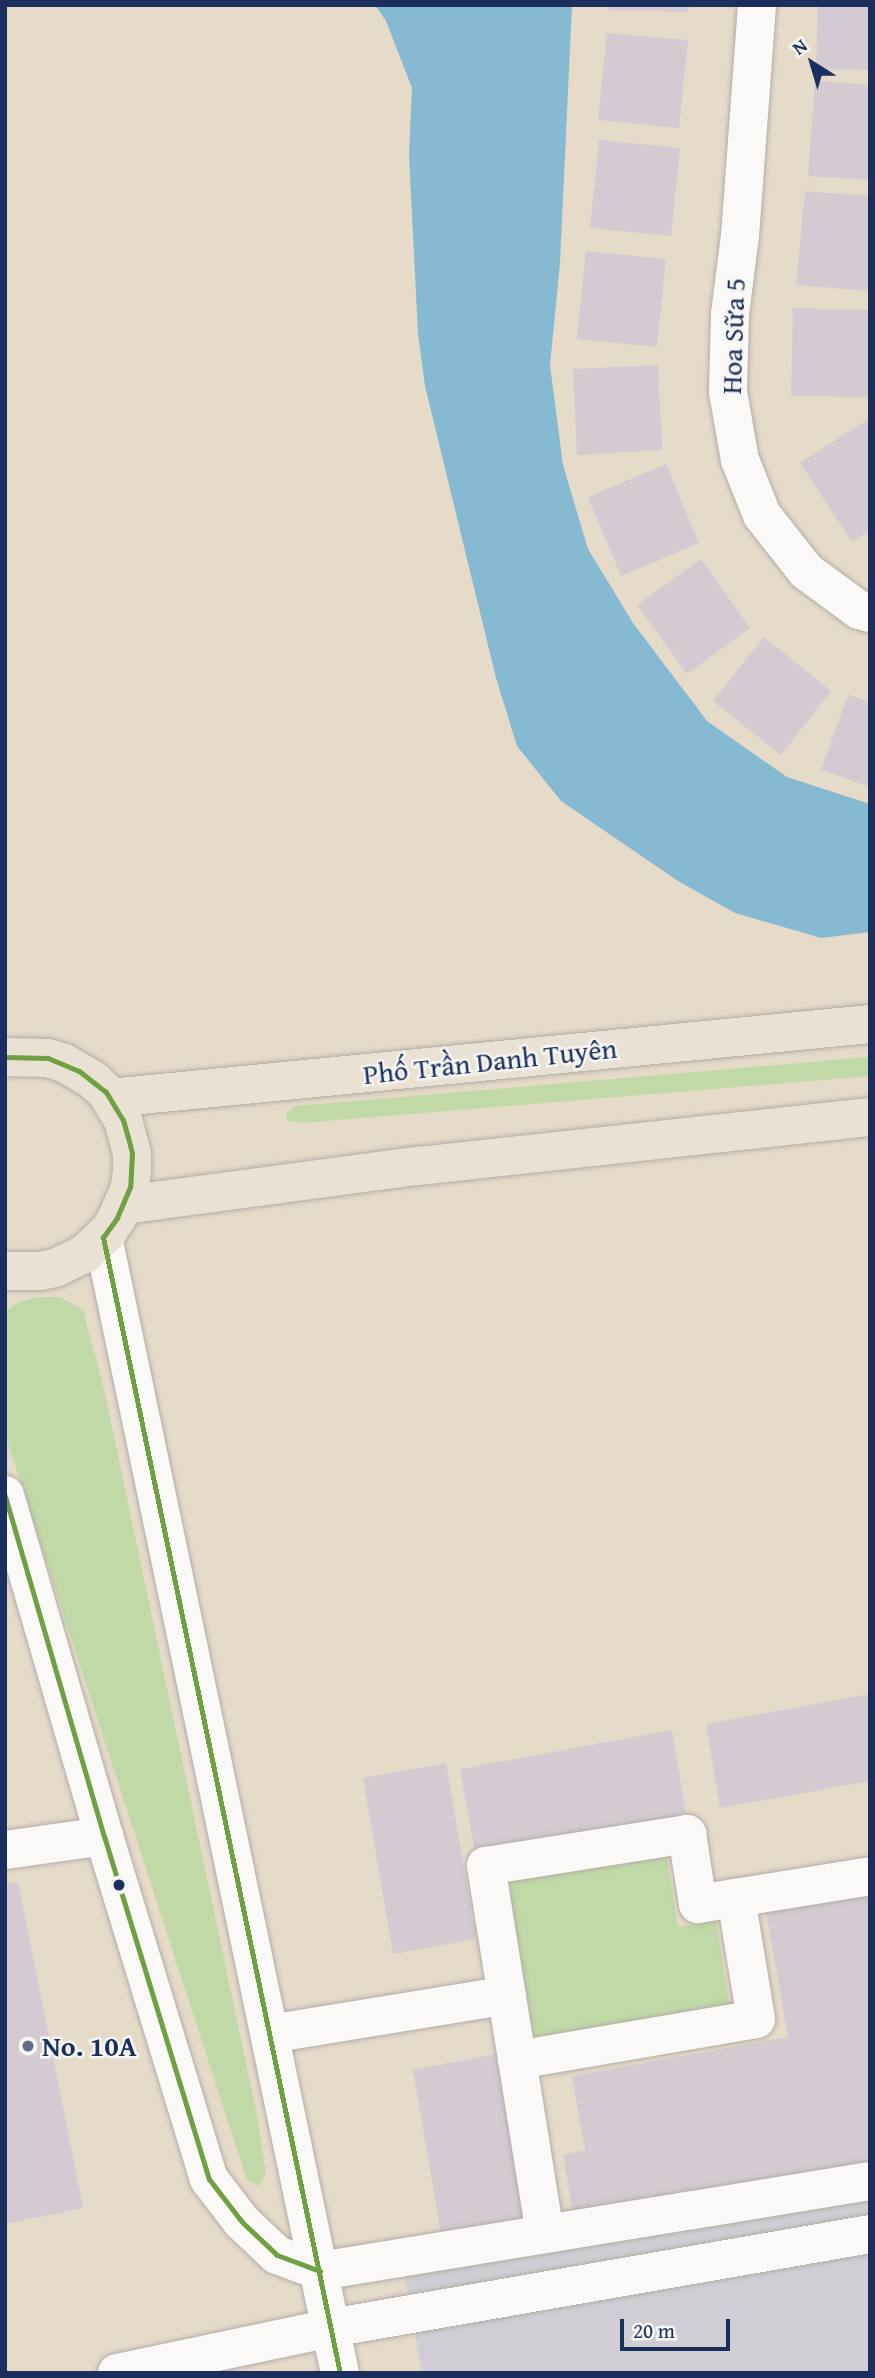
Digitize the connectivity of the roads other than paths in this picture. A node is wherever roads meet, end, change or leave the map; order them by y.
1 (757, 5) edge
2 (870, 613) edge
3 (870, 1024) edge
4 (5, 1057) edge
5 (110, 1098) junction
6 (870, 1118) edge
7 (124, 1205) junction
8 (103, 1237) junction
9 (5, 1271) edge
10 (5, 1495) edge
11 (104, 1836) junction
12 (5, 1850) edge
13 (870, 1876) edge
14 (736, 1898) junction
15 (507, 1995) junction
16 (270, 2034) junction
17 (517, 2060) junction
18 (870, 2181) edge
19 (545, 2234) junction
20 (870, 2234) edge
21 (320, 2271) junction
22 (331, 2328) junction
23 (240, 2361) edge
24 (117, 2373) edge
25 (340, 2373) edge

1 - 2 street, Hoa Sữa 5
3 - 5 main road, Phố Trần Danh Tuyên
4 - 5 main road
5 - 7 main road
6 - 7 main road
7 - 8 main road
8 - 9 main road
8 - 16 street
10 - 11 street
11 - 12 street
11 - 21 street
13 - 14 street
14 - 15 street
14 - 17 street
15 - 16 street
15 - 17 street
16 - 21 street
17 - 19 street
18 - 19 street
19 - 21 street
20 - 22 street
21 - 22 street
22 - 23 street
22 - 25 street
23 - 24 street

